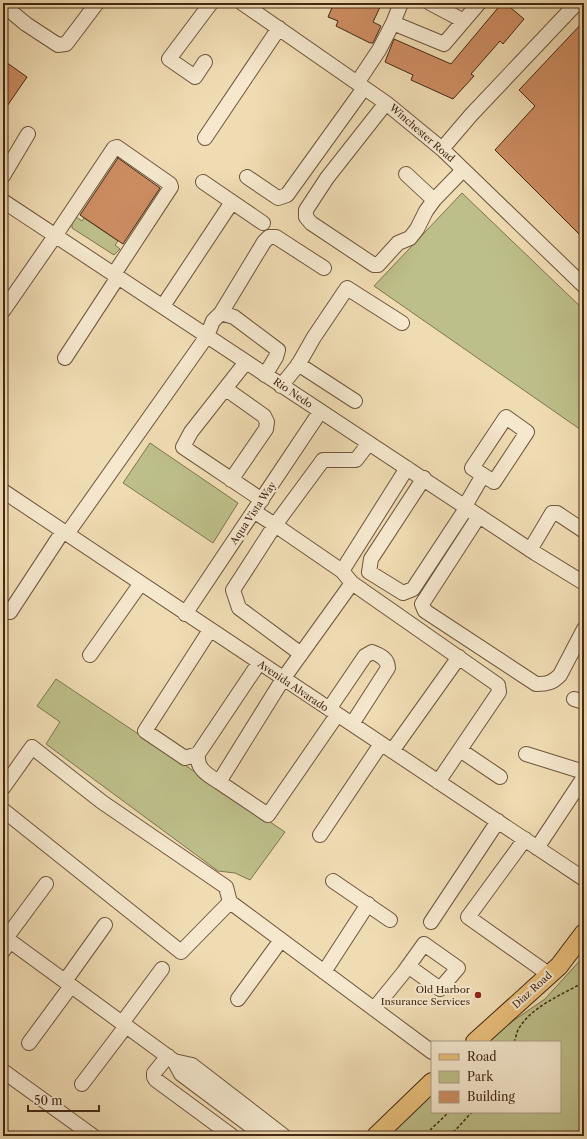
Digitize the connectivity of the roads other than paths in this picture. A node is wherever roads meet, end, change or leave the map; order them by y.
1 (97, 3) edge
2 (211, 3) edge
3 (242, 3) edge
4 (401, 3) edge
5 (430, 3) edge
6 (479, 3) edge
7 (577, 3) edge
8 (3, 5) edge
9 (464, 21) junction
10 (393, 23) junction
11 (279, 28) junction
12 (205, 62) dead end
13 (361, 85) junction
14 (386, 102) junction
15 (28, 134) dead end
16 (205, 138) dead end
17 (442, 149) junction
18 (463, 170) junction
19 (406, 174) dead end
20 (3, 176) edge
21 (248, 177) dead end
22 (203, 182) dead end
23 (434, 200) junction
24 (3, 201) edge
25 (232, 202) junction
26 (263, 223) dead end
27 (56, 236) junction
28 (324, 268) dead end
29 (116, 275) junction
30 (584, 286) edge
31 (163, 306) junction
32 (3, 311) edge
33 (221, 313) junction
34 (402, 323) dead end
35 (207, 336) junction
36 (65, 358) dead end
37 (246, 362) junction
38 (298, 364) junction
39 (265, 375) junction
40 (281, 386) junction
41 (226, 389) junction
42 (355, 401) dead end
43 (320, 412) junction
44 (369, 443) junction
45 (407, 468) junction
46 (483, 475) dead end
47 (424, 478) junction
48 (231, 480) junction
49 (3, 491) edge
50 (258, 506) junction
51 (466, 507) junction
52 (479, 516) junction
53 (275, 524) junction
54 (584, 531) edge
55 (65, 533) junction
56 (530, 550) junction
57 (342, 571) junction
58 (141, 583) junction
59 (352, 583) junction
60 (584, 583) edge
61 (3, 607) edge
62 (185, 614) junction
63 (584, 629) edge
64 (210, 630) junction
65 (301, 654) junction
66 (90, 655) dead end
67 (459, 657) junction
68 (259, 663) junction
69 (283, 679) junction
70 (333, 712) junction
71 (352, 724) junction
72 (380, 744) junction
73 (460, 750) junction
74 (392, 752) junction
75 (198, 754) junction
76 (526, 754) dead end
77 (584, 772) edge
78 (500, 777) dead end
79 (584, 777) edge
80 (219, 782) junction
81 (438, 782) junction
82 (3, 788) edge
83 (3, 810) edge
84 (498, 822) junction
85 (320, 835) dead end
86 (525, 839) junction
87 (537, 848) junction
88 (584, 879) edge
89 (333, 881) dead end
90 (46, 884) dead end
91 (230, 902) junction
92 (368, 904) junction
93 (390, 920) dead end
94 (431, 922) dead end
95 (105, 925) dead end
96 (584, 933) edge
97 (281, 940) junction
98 (6, 941) edge
99 (408, 966) dead end
100 (162, 969) dead end
101 (324, 972) junction
102 (550, 975) junction
103 (68, 983) junction
104 (238, 999) dead end
105 (374, 1009) junction
106 (124, 1024) junction
107 (476, 1041) edge
108 (29, 1043) dead end
109 (431, 1051) edge
110 (171, 1058) junction
111 (3, 1071) edge
112 (431, 1083) edge
113 (82, 1084) dead end
114 (232, 1104) junction
115 (217, 1125) junction
116 (93, 1136) edge
117 (232, 1136) edge
118 (264, 1136) edge
119 (284, 1136) edge
120 (376, 1136) edge

1 - 8 street
2 - 12 street
3 - 11 street, Winchester Road
4 - 10 street
5 - 9 street
6 - 9 street
7 - 17 street
9 - 10 street
10 - 13 street
11 - 13 street, Winchester Road
11 - 16 street
13 - 14 street, Winchester Road
13 - 21 street
14 - 17 street, Winchester Road
14 - 23 street
15 - 20 street
17 - 18 street, Winchester Road
18 - 23 street
18 - 30 street, Winchester Road
19 - 23 street
22 - 25 street
24 - 27 street, Rio Nedo
25 - 26 street
25 - 31 street
27 - 29 street, Rio Nedo
27 - 29 street
27 - 32 street
28 - 33 street
29 - 31 street, Rio Nedo
29 - 36 street
31 - 35 street, Rio Nedo
33 - 35 street
33 - 39 street
34 - 38 street
35 - 37 street, Rio Nedo
35 - 55 street
37 - 39 street, Rio Nedo
37 - 41 street
38 - 40 street
38 - 42 street
39 - 40 street, Rio Nedo
40 - 43 street, Rio Nedo
41 - 48 street
41 - 48 street
43 - 44 street, Rio Nedo
43 - 50 street, Aqua Vista Way
44 - 45 street, Rio Nedo
44 - 53 street
45 - 47 street, Rio Nedo
45 - 57 street
46 - 51 street
47 - 51 street, Rio Nedo
47 - 51 street
48 - 50 street
49 - 55 street, Avenida Alvarado
50 - 53 street
50 - 62 street, Aqua Vista Way
51 - 52 street, Rio Nedo
52 - 56 street, Rio Nedo
52 - 63 street
53 - 57 street
53 - 65 street
54 - 56 street
55 - 58 street, Avenida Alvarado
55 - 61 street
56 - 60 street, Rio Nedo
57 - 59 street
58 - 62 street, Avenida Alvarado
58 - 66 street
59 - 65 street
59 - 67 street
62 - 64 street, Avenida Alvarado
64 - 68 street, Avenida Alvarado
64 - 75 street
65 - 69 street
67 - 73 street
67 - 74 street
68 - 69 street, Avenida Alvarado
68 - 75 street
69 - 70 street, Avenida Alvarado
69 - 80 street
70 - 71 street, Avenida Alvarado
70 - 71 street
70 - 80 street
71 - 72 street, Avenida Alvarado
72 - 74 street, Avenida Alvarado
72 - 85 street
73 - 78 street
73 - 81 street
74 - 81 street, Avenida Alvarado
75 - 80 street
76 - 77 street
79 - 87 street
81 - 84 street, Avenida Alvarado
82 - 91 street
83 - 91 street
84 - 86 street, Avenida Alvarado
84 - 94 street
86 - 87 street, Avenida Alvarado
86 - 102 street
87 - 88 street, Avenida Alvarado
89 - 92 street
90 - 98 street
91 - 97 street
92 - 93 street
92 - 101 street
95 - 103 street
96 - 102 main road, Diaz Road
97 - 101 street
97 - 104 street
98 - 103 street
99 - 105 street
100 - 106 street
101 - 105 street
102 - 107 main road, Diaz Road
103 - 106 street
103 - 108 street
105 - 109 street
106 - 110 street
106 - 113 street
110 - 114 street
110 - 115 street
111 - 116 street
112 - 120 main road
114 - 115 street
114 - 118 street
114 - 119 street
115 - 117 street

